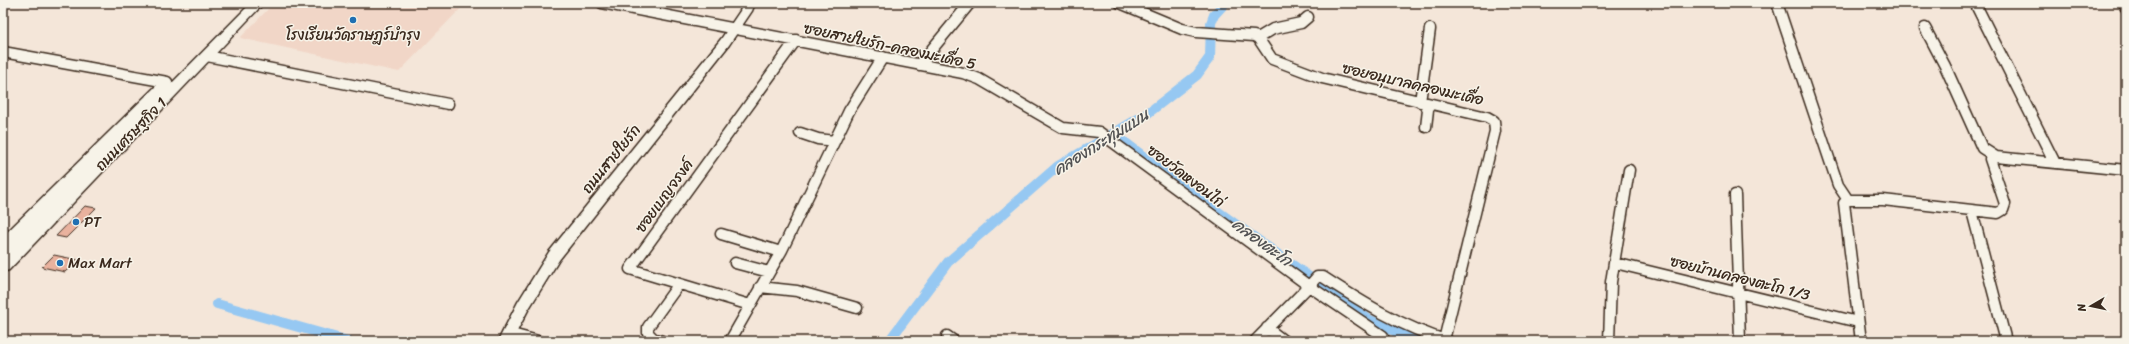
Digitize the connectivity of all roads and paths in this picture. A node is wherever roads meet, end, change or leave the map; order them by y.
1 (244, 3) edge
2 (258, 3) edge
3 (602, 3) edge
4 (749, 3) edge
5 (970, 3) edge
6 (1120, 3) edge
7 (1777, 3) edge
8 (1975, 3) edge
9 (2123, 3) edge
10 (2126, 8) edge
11 (1308, 17) dead end
12 (735, 28) junction
13 (1925, 28) dead end
14 (1430, 29) dead end
15 (1258, 38) junction
16 (796, 40) junction
17 (3, 52) edge
18 (207, 56) junction
19 (883, 57) junction
20 (920, 65) junction
21 (168, 82) junction
22 (1422, 102) junction
23 (448, 104) dead end
24 (1426, 127) dead end
25 (1099, 132) joint
26 (800, 133) dead end
27 (834, 141) junction
28 (1996, 157) junction
29 (2055, 163) junction
30 (1629, 170) dead end
31 (2126, 170) edge
32 (1734, 195) dead end
33 (1848, 200) junction
34 (1972, 211) junction
35 (721, 234) dead end
36 (3, 246) edge
37 (781, 252) junction
38 (735, 263) dead end
39 (1615, 263) junction
40 (3, 266) edge
41 (769, 272) junction
42 (1312, 282) junction
43 (679, 284) junction
44 (760, 287) junction
45 (1740, 295) junction
46 (750, 305) junction
47 (857, 308) dead end
48 (1858, 322) junction
49 (1267, 328) junction
50 (1383, 336) dead end
51 (506, 337) edge
52 (1446, 340) edge
53 (538, 341) edge
54 (662, 341) edge
55 (730, 341) edge
56 (1255, 341) edge
57 (1284, 341) edge
58 (1609, 341) edge
59 (1740, 341) edge
60 (1860, 341) edge
61 (2006, 341) edge

1 - 21 main road, ถนนเศรษฐกิจ 1
2 - 18 main road, ถนนเศรษฐกิจ 1
3 - 12 street, ซอยสายใยรัก-คลองมะเดื่อ 5
4 - 12 street, ถนนสายใยรัก
5 - 20 street
6 - 15 street
7 - 33 street
8 - 29 street
9 - 10 street
11 - 15 street
12 - 16 street, ซอยสายใยรัก-คลองมะเดื่อ 5
12 - 51 street, ถนนสายใยรัก
13 - 28 street
14 - 22 street
15 - 22 street, ซอยอนุบาลคลองมะเดื่อ
16 - 19 street, ซอยสายใยรัก-คลองมะเดื่อ 5
16 - 43 street, ซอยเบญจรงค์
17 - 21 street
18 - 23 street
18 - 40 main road, ถนนเศรษฐกิจ 1
19 - 20 street, ซอยสายใยรัก-คลองมะเดื่อ 5
19 - 27 street
20 - 25 street, ซอยสายใยรัก-คลองมะเดื่อ 5
21 - 36 main road, ถนนเศรษฐกิจ 1
22 - 24 street
22 - 52 street, ซอยอนุบาลคลองมะเดื่อ
25 - 42 street, ซอยวัดหงอนไก่
26 - 27 street
27 - 37 street
28 - 29 street
28 - 34 street
29 - 31 street
30 - 39 street
32 - 45 street
33 - 34 street
33 - 48 street
34 - 61 street
35 - 37 street
37 - 41 street
38 - 41 street
39 - 45 street, ซอยบ้านคลองตะโก 1/3
39 - 58 street
41 - 44 street
42 - 49 street
42 - 50 street
42 - 52 street
43 - 46 street, ซอยเบญจรงค์
43 - 54 street
44 - 46 street
44 - 47 street
45 - 48 street, ซอยบ้านคลองตะโก 1/3
45 - 59 street
46 - 55 street
48 - 60 street
49 - 56 street
49 - 57 street
51 - 53 street

